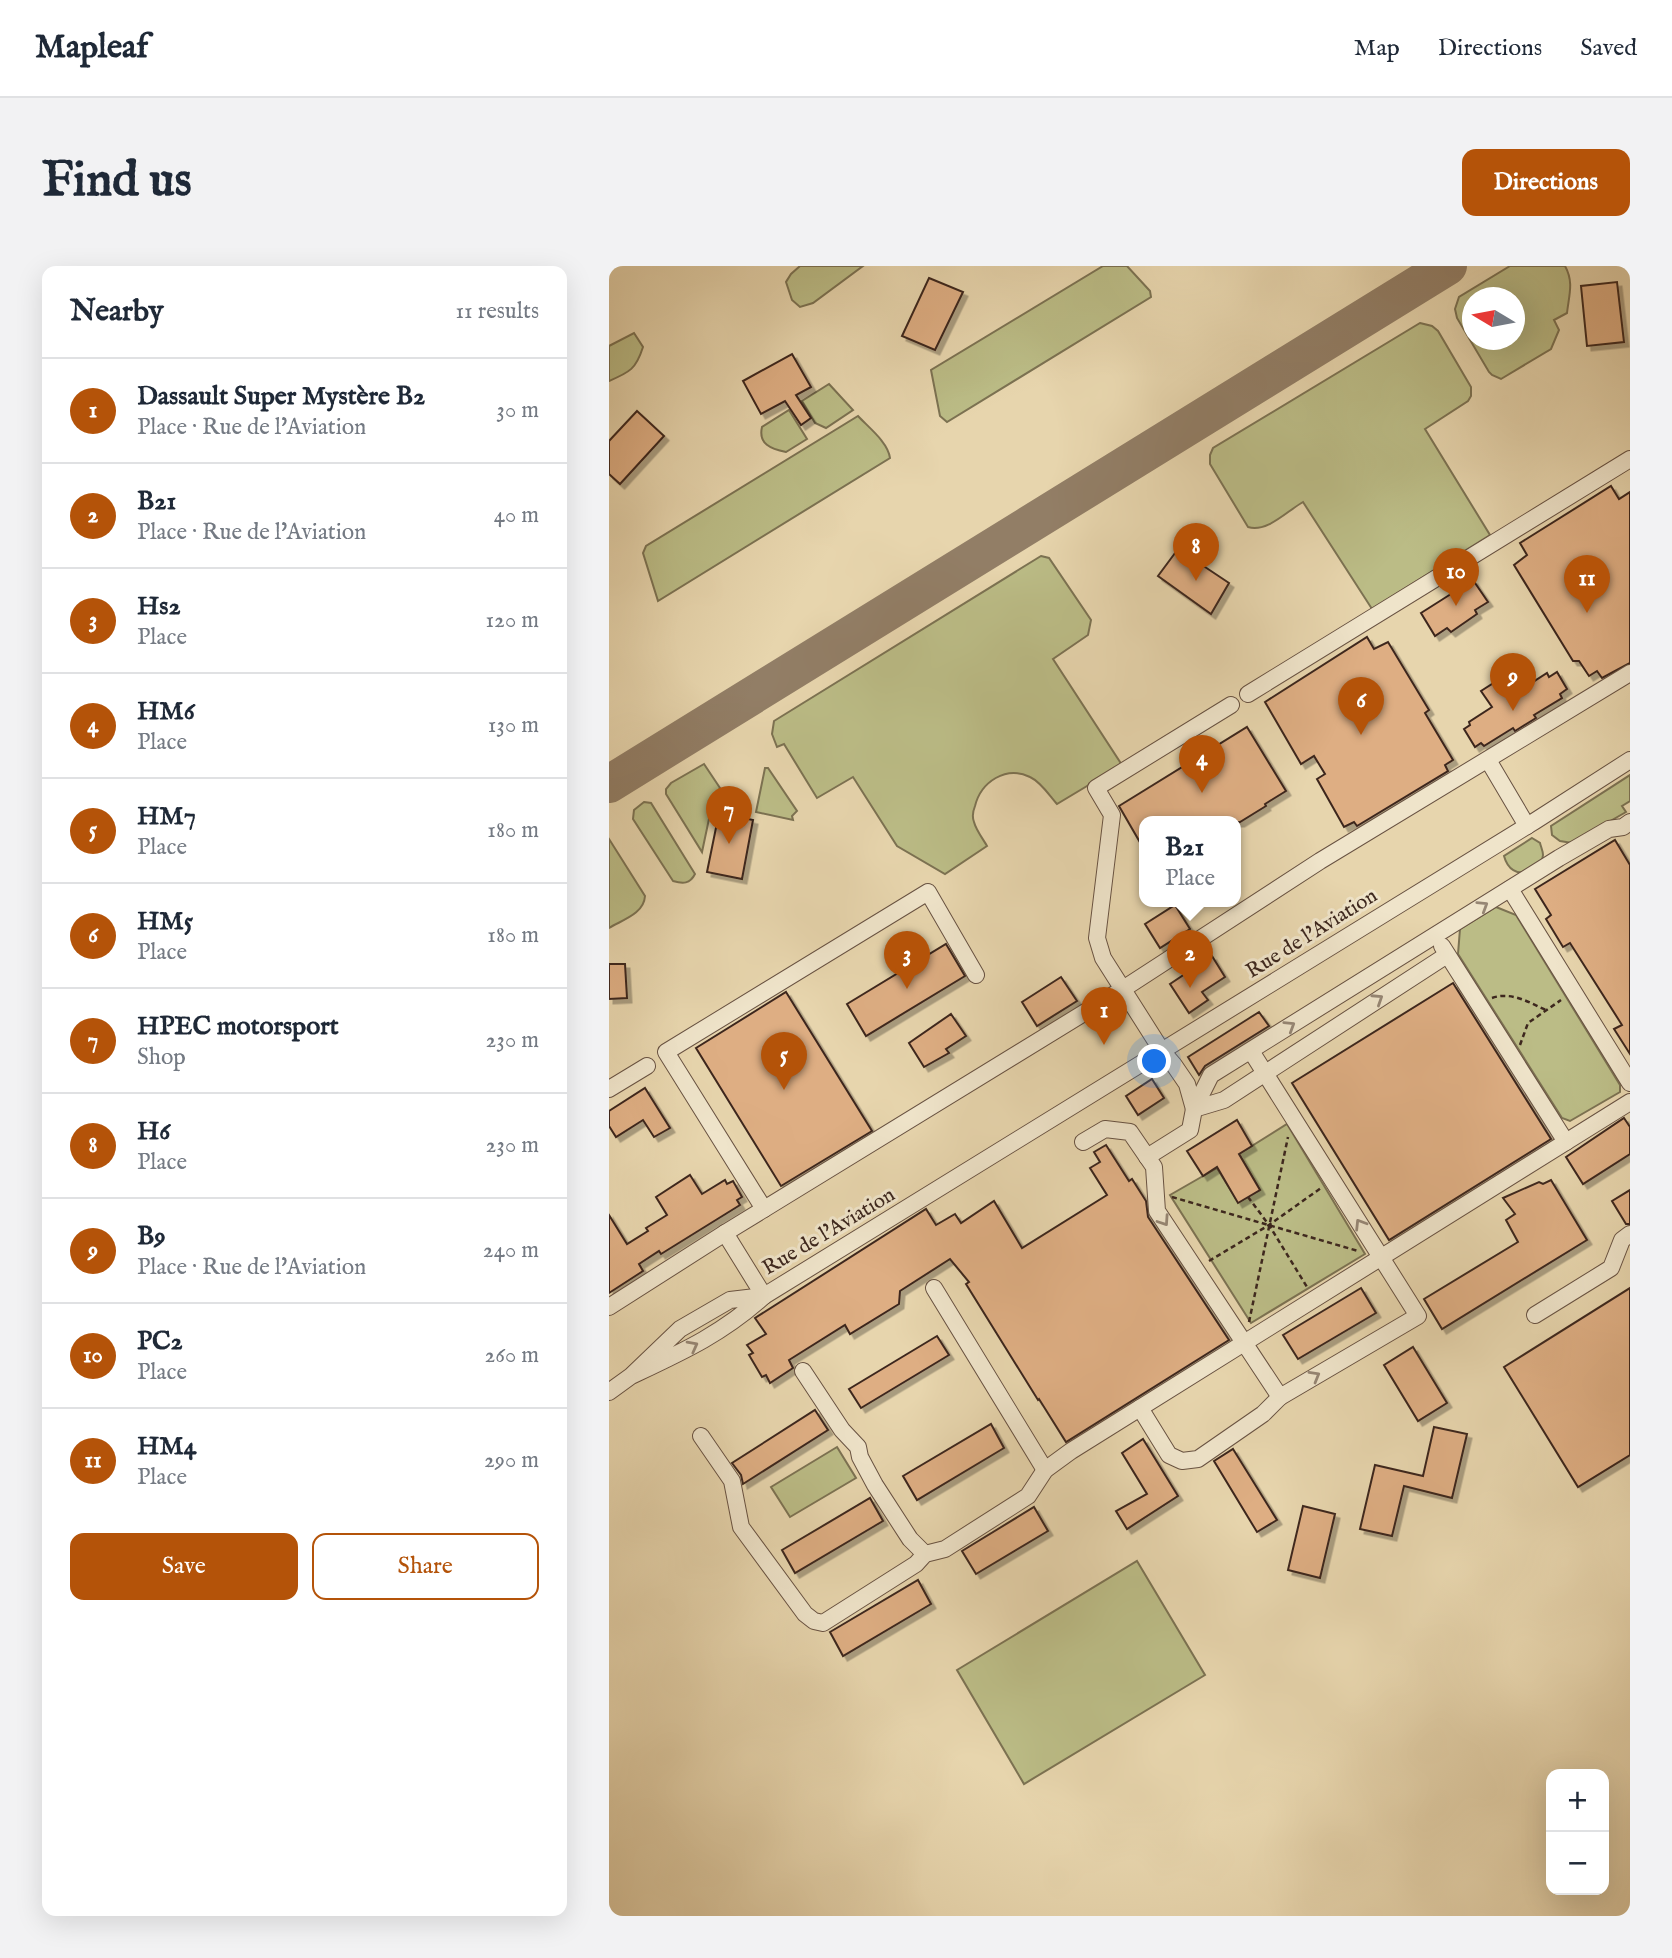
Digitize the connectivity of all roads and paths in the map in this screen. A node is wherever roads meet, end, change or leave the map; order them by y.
1 (1630, 459) edge
2 (1630, 673) edge
3 (1248, 694) dead end
4 (1231, 705) dead end
5 (1488, 760) junction
6 (1630, 760) edge
7 (1527, 825) junction
8 (1627, 829) edge
9 (1510, 889) junction
10 (1436, 935) junction
11 (1447, 955) junction
12 (976, 975) dead end
13 (1122, 989) junction
14 (1573, 992) junction
15 (1480, 1005) junction
16 (1548, 1010) junction
17 (1162, 1051) junction
18 (1251, 1051) junction
19 (1509, 1052) junction
20 (647, 1066) dead end
21 (1264, 1073) junction
22 (1630, 1083) edge
23 (609, 1089) edge
24 (1630, 1102) edge
25 (1194, 1109) junction
26 (1292, 1117) junction
27 (1083, 1142) dead end
28 (1566, 1142) junction
29 (1147, 1157) junction
30 (1332, 1180) junction
31 (1156, 1192) junction
32 (1248, 1197) dead end
33 (764, 1209) junction
34 (1269, 1225) junction
35 (725, 1233) junction
36 (1630, 1234) edge
37 (1381, 1257) junction
38 (1196, 1269) junction
39 (934, 1288) dead end
40 (764, 1296) junction
41 (1314, 1299) junction
42 (609, 1307) edge
43 (1535, 1315) dead end
44 (1245, 1342) junction
45 (803, 1371) dead end
46 (609, 1392) edge
47 (1280, 1397) junction
48 (1140, 1408) junction
49 (701, 1436) dead end
50 (1045, 1470) junction
51 (925, 1554) junction

1 - 3 street
2 - 5 street
4 - 13 street
5 - 7 street
5 - 13 street
6 - 7 street, Rue de l'Aviation
7 - 17 street, Rue de l'Aviation
8 - 9 street
10 -> 9 street
9 - 14 street
10 - 11 street
18 -> 10 street
11 - 15 street
21 -> 11 street
12 - 33 street
13 - 17 street
13 - 33 street
14 - 16 path
14 - 22 street
15 - 16 path
15 - 19 street
16 - 19 path
17 - 25 street
17 - 40 street, Rue de l'Aviation
18 - 21 street
18 - 25 street
19 - 28 street
20 - 23 street
21 - 25 street
21 - 26 street
24 - 28 street
25 - 29 street
26 - 30 street
26 - 34 path
27 - 29 street
28 - 37 street
29 - 31 street
30 - 34 path
37 -> 30 street
31 - 34 path
31 -> 38 street
32 - 34 path
33 - 35 street
34 - 37 path
34 - 38 path
34 - 41 path
34 - 44 path
35 - 40 street
35 - 42 street
36 - 43 street
37 - 41 street
47 -> 37 street
38 - 44 street
39 - 50 street
40 - 46 street, Rue de l'Aviation
41 - 44 street
44 - 47 street
44 - 48 street
45 - 51 street
47 - 48 street
48 - 50 street
49 - 51 street
50 - 51 street

